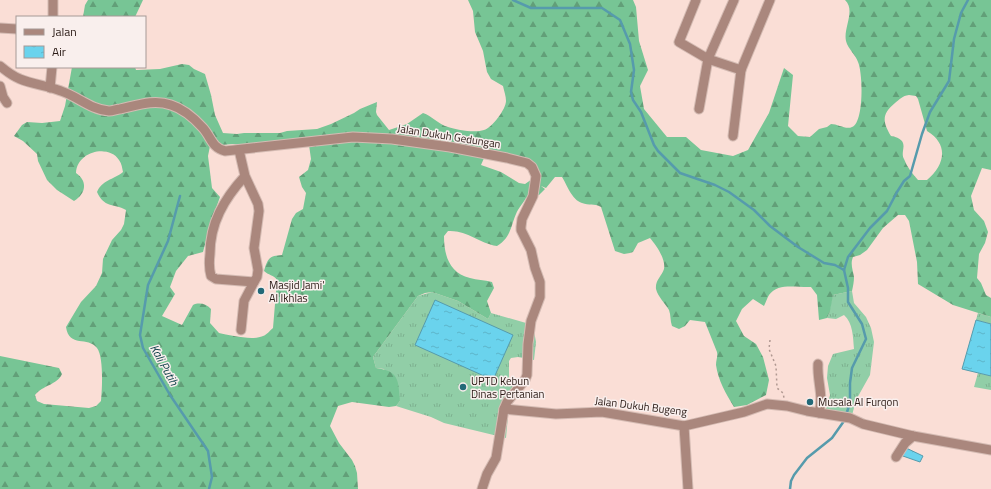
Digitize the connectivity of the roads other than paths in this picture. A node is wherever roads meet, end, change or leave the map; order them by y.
1 (53, 0) edge
2 (696, 0) edge
3 (734, 0) edge
4 (770, 0) edge
5 (53, 16) edge
6 (0, 28) edge
7 (16, 29) edge
8 (708, 59) junction
9 (0, 66) edge
10 (52, 68) edge
11 (741, 70) junction
12 (0, 86) edge
13 (50, 88) junction
14 (7, 103) dead end
15 (699, 109) dead end
16 (733, 136) dead end
17 (239, 150) junction
18 (245, 176) junction
19 (254, 282) junction
20 (242, 330) dead end
21 (818, 364) dead end
22 (504, 409) junction
23 (819, 413) junction
24 (684, 426) junction
25 (913, 436) junction
26 (991, 450) edge
27 (896, 456) dead end
28 (482, 489) edge
29 (688, 489) edge

1 - 5 street
2 - 8 street
3 - 8 street
4 - 11 street
6 - 7 street
8 - 11 street
8 - 15 street
9 - 13 street, Jalan Dukuh Gedungan
10 - 13 street
11 - 16 street
12 - 14 street
13 - 17 street, Jalan Dukuh Gedungan
17 - 18 street
17 - 22 street, Jalan Dukuh Gedungan
18 - 19 street
18 - 19 street
19 - 20 street
21 - 23 street
22 - 24 street, Jalan Dukuh Bugeng
22 - 28 street
23 - 24 street, Jalan Dukuh Bugeng
23 - 25 street, Jalan Dukuh Bugeng
24 - 29 street
25 - 26 street, Jalan Dukuh Bugeng
25 - 27 street

